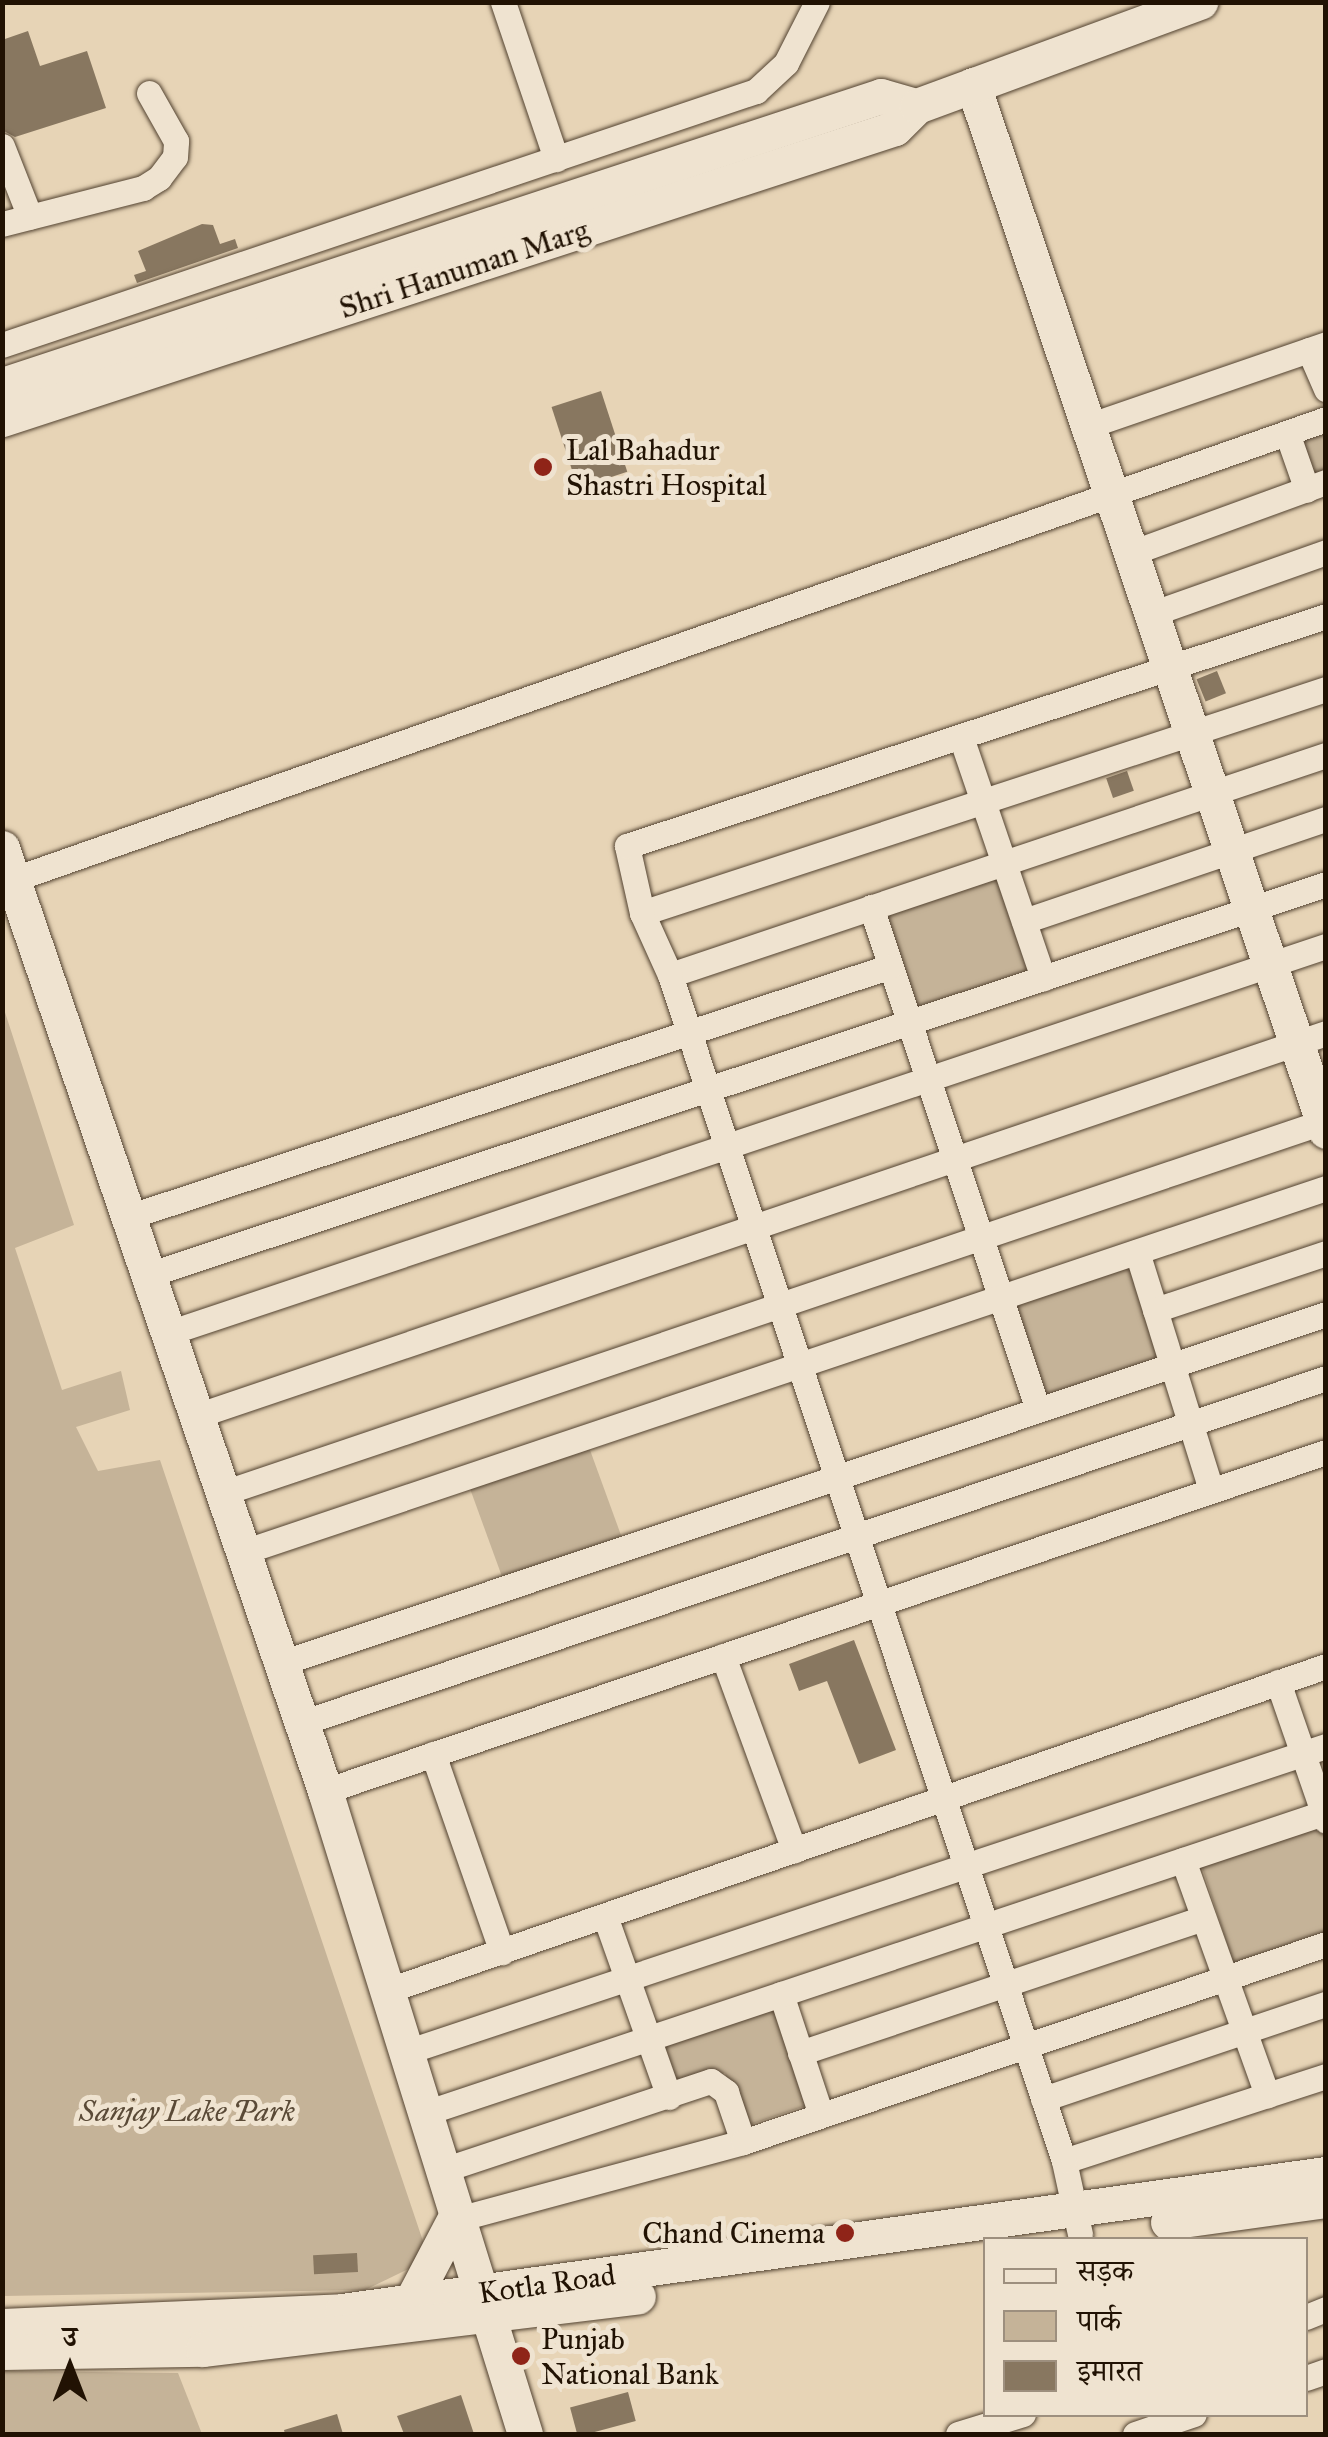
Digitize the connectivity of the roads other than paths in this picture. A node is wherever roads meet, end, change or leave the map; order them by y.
1 (503, 2) edge
2 (817, 2) edge
3 (1200, 2) edge
4 (973, 85) junction
5 (149, 93) dead end
6 (916, 106) junction
7 (2, 146) edge
8 (556, 159) junction
9 (30, 216) junction
10 (2, 224) edge
11 (2, 345) edge
12 (1317, 347) edge
13 (2, 386) edge
14 (1326, 389) edge
15 (2, 419) edge
16 (1326, 419) edge
17 (1088, 426) junction
18 (1287, 433) junction
19 (1316, 486) edge
20 (1112, 495) junction
21 (1326, 552) edge
22 (1131, 553) junction
23 (1152, 614) junction
24 (1326, 616) edge
25 (1170, 668) junction
26 (1326, 688) edge
27 (1192, 733) junction
28 (961, 736) junction
29 (1326, 754) edge
30 (1212, 793) junction
31 (983, 802) junction
32 (1326, 819) edge
33 (1231, 851) junction
34 (1004, 862) junction
35 (10, 863) edge
36 (1326, 884) edge
37 (871, 907) junction
38 (1251, 909) junction
39 (642, 913) junction
40 (1024, 921) junction
41 (1326, 946) edge
42 (1270, 964) junction
43 (891, 966) junction
44 (670, 975) junction
45 (1043, 978) junction
46 (910, 1022) junction
47 (690, 1034) junction
48 (1311, 1038) edge
49 (930, 1078) junction
50 (708, 1089) junction
51 (1325, 1125) edge
52 (727, 1146) junction
53 (958, 1158) junction
54 (1326, 1188) edge
55 (128, 1216) junction
56 (754, 1226) junction
57 (983, 1237) junction
58 (1136, 1252) junction
59 (1326, 1253) edge
60 (148, 1275) junction
61 (1002, 1297) junction
62 (780, 1305) junction
63 (1154, 1310) junction
64 (1326, 1314) edge
65 (168, 1333) junction
66 (800, 1365) junction
67 (1172, 1365) junction
68 (1326, 1378) edge
69 (1038, 1410) junction
70 (196, 1416) junction
71 (1190, 1424) junction
72 (1324, 1456) edge
73 (837, 1477) junction
74 (1211, 1490) junction
75 (223, 1492) junction
76 (856, 1536) junction
77 (243, 1552) junction
78 (879, 1603) junction
79 (723, 1656) junction
80 (281, 1663) junction
81 (1326, 1666) edge
82 (1278, 1682) junction
83 (301, 1723) junction
84 (1314, 1750) edge
85 (432, 1754) junction
86 (325, 1791) junction
87 (944, 1798) junction
88 (1325, 1815) edge
89 (794, 1850) junction
90 (1184, 1860) junction
91 (966, 1866) junction
92 (605, 1916) junction
93 (1203, 1918) junction
94 (986, 1926) junction
95 (1326, 1944) edge
96 (502, 1952) junction
97 (1225, 1978) junction
98 (628, 1980) junction
99 (1005, 1984) junction
100 (383, 1992) junction
101 (781, 1994) junction
102 (1326, 2004) edge
103 (1244, 2032) junction
104 (648, 2039) junction
105 (1026, 2046) junction
106 (403, 2052) junction
107 (800, 2052) junction
108 (1326, 2076) edge
109 (1266, 2095) junction
110 (668, 2097) junction
111 (1044, 2099) junction
112 (422, 2114) junction
113 (821, 2115) junction
114 (743, 2142) junction
115 (1064, 2161) junction
116 (443, 2170) junction
117 (1326, 2174) edge
118 (1326, 2200) edge
119 (454, 2220) junction
120 (1077, 2223) junction
121 (1047, 2237) edge
122 (983, 2247) edge
123 (412, 2302) junction
124 (480, 2306) junction
125 (2, 2326) edge
126 (2, 2352) edge
127 (1013, 2417) edge
128 (1184, 2417) edge
129 (1147, 2428) edge
130 (525, 2434) edge
131 (958, 2434) edge

1 - 8 street
2 - 8 street
3 - 4 street, Shri Hanuman Marg
4 - 6 street, Shri Hanuman Marg
4 - 17 street
5 - 9 street
6 - 13 street, Shri Hanuman Marg
6 - 15 street, Shri Hanuman Marg
7 - 9 street
8 - 11 street
9 - 10 street
12 - 14 street
12 - 17 street
16 - 18 street
17 - 20 street
18 - 19 street
18 - 20 street
19 - 22 street
20 - 22 street
20 - 35 street
21 - 23 street
22 - 23 street
23 - 25 street
24 - 25 street
25 - 27 street
25 - 28 street
26 - 27 street
27 - 30 street
27 - 31 street
28 - 31 street
28 - 39 street
29 - 30 street
30 - 33 street
30 - 34 street
31 - 34 street
31 - 39 street
32 - 33 street
33 - 38 street
33 - 40 street
34 - 37 street
34 - 40 street
35 - 55 street
36 - 38 street
37 - 43 street
37 - 44 street
38 - 42 street
38 - 45 street
39 - 44 street
40 - 45 street
41 - 42 street
42 - 48 street
42 - 49 street
43 - 46 street
43 - 47 street
44 - 47 street
45 - 46 street
46 - 49 street
46 - 50 street
47 - 50 street
47 - 55 street
48 - 51 street
48 - 53 street
49 - 52 street
49 - 53 street
50 - 52 street
50 - 60 street
51 - 57 street
52 - 56 street
52 - 65 street
53 - 56 street
53 - 57 street
54 - 58 street
55 - 60 street
56 - 62 street
56 - 70 street
57 - 61 street
57 - 62 street
58 - 61 street
58 - 63 street
59 - 63 street
60 - 65 street
61 - 66 street
61 - 69 street
62 - 66 street
62 - 75 street
63 - 67 street
64 - 67 street
65 - 70 street
66 - 73 street
66 - 77 street
67 - 69 street
67 - 71 street
68 - 71 street
69 - 73 street
70 - 75 street
71 - 74 street
71 - 76 street
72 - 74 street
73 - 76 street
73 - 80 street
74 - 78 street
75 - 77 street
76 - 78 street
76 - 83 street
77 - 80 street
78 - 79 street
78 - 87 street
79 - 85 street
79 - 89 street
80 - 83 street
81 - 82 street
82 - 84 street
82 - 87 street
83 - 86 street
84 - 88 street
84 - 91 street
85 - 86 street
85 - 96 street
86 - 100 street
87 - 89 street
87 - 91 street
88 - 90 street
89 - 92 street
90 - 93 street
90 - 94 street
91 - 94 street
91 - 98 street
92 - 96 street
92 - 98 street
93 - 97 street
93 - 99 street
94 - 99 street
94 - 101 street
95 - 97 street
96 - 100 street
97 - 103 street
97 - 105 street
98 - 104 street
98 - 106 street
99 - 105 street
99 - 107 street
100 - 106 street
101 - 104 street
101 - 107 street
102 - 103 street
103 - 109 street
103 - 111 street
104 - 110 street
104 - 112 street
105 - 111 street
105 - 113 street
106 - 112 street
107 - 113 street
108 - 109 street
109 - 115 street
110 - 114 street
110 - 116 street
111 - 115 street
112 - 116 street
113 - 114 street
114 - 119 street
115 - 120 street
116 - 119 street
117 - 120 street, Kotla Road
118 - 120 street, Kotla Road
119 - 123 street
119 - 124 street
120 - 121 street, Kotla Road
120 - 124 street, Kotla Road
122 - 124 street, Kotla Road
123 - 124 street, Kotla Road
123 - 125 street, Kotla Road
124 - 126 street, Kotla Road
124 - 130 street
127 - 131 street
128 - 129 street

